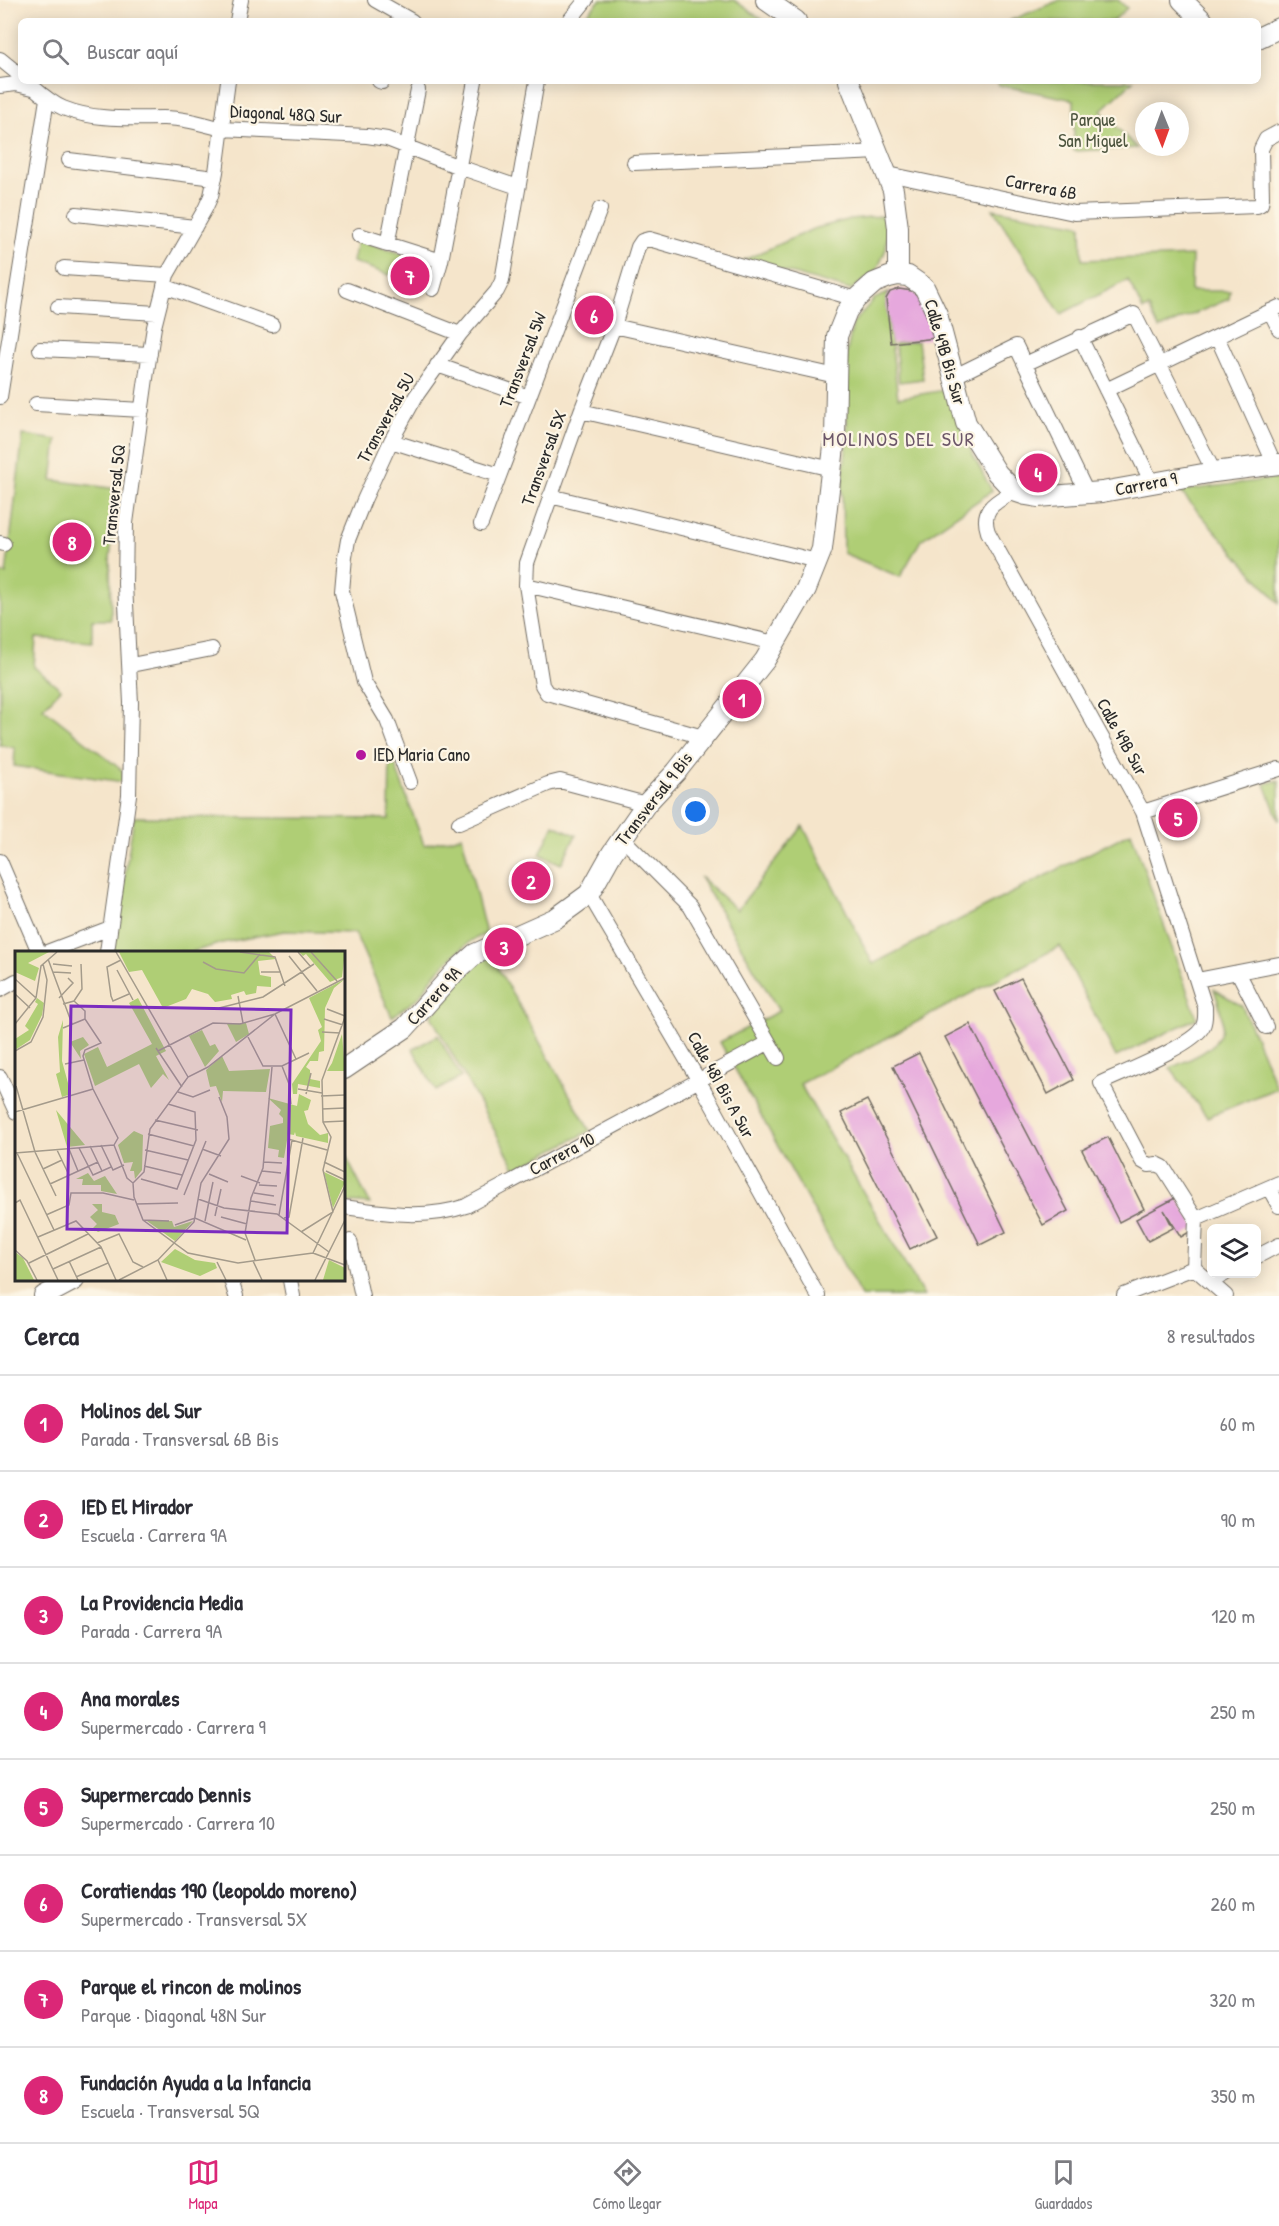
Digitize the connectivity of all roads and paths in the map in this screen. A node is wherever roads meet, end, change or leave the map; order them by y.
1 (241, 0) edge
2 (375, 0) edge
3 (586, 0) edge
4 (766, 0) edge
5 (1182, 0) edge
6 (238, 18) edge
7 (406, 18) edge
8 (571, 18) edge
9 (792, 18) edge
10 (1200, 18) edge
11 (1279, 28) edge
12 (1261, 37) edge
13 (0, 59) edge
14 (18, 74) edge
15 (228, 84) edge
16 (474, 84) edge
17 (536, 84) edge
18 (850, 84) edge
19 (31, 85) edge
20 (0, 86) edge
21 (418, 90) dead end
22 (47, 99) junction
23 (222, 129) junction
24 (1279, 132) edge
25 (408, 148) junction
26 (880, 152) junction
27 (69, 160) dead end
28 (634, 163) dead end
29 (459, 167) junction
30 (888, 174) junction
31 (215, 178) junction
32 (518, 187) junction
33 (600, 209) dead end
34 (76, 214) dead end
35 (195, 227) junction
36 (358, 235) dead end
37 (387, 245) junction
38 (441, 261) junction
39 (64, 268) dead end
40 (898, 275) junction
41 (166, 281) junction
42 (433, 289) dead end
43 (347, 290) dead end
44 (856, 299) junction
45 (58, 307) dead end
46 (1275, 309) edge
47 (7, 312) edge
48 (157, 313) junction
49 (272, 325) dead end
50 (614, 326) junction
51 (1279, 329) edge
52 (460, 334) junction
53 (1080, 337) junction
54 (1217, 337) junction
55 (40, 349) dead end
56 (150, 354) junction
57 (1025, 364) junction
58 (1160, 364) junction
59 (437, 365) junction
60 (836, 376) junction
61 (953, 377) junction
62 (1106, 390) junction
63 (0, 397) edge
64 (529, 397) junction
65 (36, 404) dead end
66 (142, 410) junction
67 (581, 411) junction
68 (392, 441) junction
69 (1277, 464) edge
70 (832, 469) junction
71 (1214, 472) junction
72 (499, 475) junction
73 (1152, 483) junction
74 (1014, 491) junction
75 (1087, 493) junction
76 (550, 496) junction
77 (481, 524) dead end
78 (817, 561) junction
79 (526, 585) junction
80 (775, 643) junction
81 (212, 650) dead end
82 (131, 665) junction
83 (703, 737) junction
84 (1279, 770) edge
85 (410, 782) dead end
86 (646, 804) junction
87 (1143, 812) junction
88 (459, 823) dead end
89 (622, 838) junction
90 (0, 861) edge
91 (589, 894) junction
92 (110, 927) junction
93 (39, 951) edge
94 (50, 951) edge
95 (107, 951) edge
96 (1279, 964) edge
97 (1238, 972) junction
98 (1197, 980) junction
99 (15, 982) edge
100 (0, 990) edge
101 (1266, 1027) dead end
102 (768, 1043) junction
103 (778, 1058) dead end
104 (345, 1068) edge
105 (0, 1077) edge
106 (699, 1081) junction
107 (15, 1110) edge
108 (1274, 1185) edge
109 (1279, 1206) edge
110 (345, 1207) edge
111 (1197, 1219) junction
112 (350, 1241) dead end
113 (1279, 1245) edge
114 (1261, 1255) edge
115 (1194, 1268) junction
116 (1218, 1278) edge
117 (72, 1281) edge
118 (231, 1281) edge
119 (290, 1281) edge
120 (1210, 1282) junction
121 (1124, 1295) edge
122 (44, 1296) edge
123 (236, 1296) edge
124 (293, 1296) edge
125 (363, 1296) edge
126 (818, 1296) edge
127 (1226, 1296) edge

1 - 6 street
2 - 7 street
3 - 8 street
4 - 9 street
5 - 10 street
11 - 12 street
13 - 14 street
15 - 23 street, Transversal 5Q
16 - 29 street
17 - 32 street, Transversal 5U
18 - 26 street
19 - 20 street
19 - 22 street, Diagonal 48Q Sur
21 - 25 street
22 - 23 street, Diagonal 48Q Sur
22 - 47 street
23 - 25 street, Diagonal 48Q Sur
23 - 31 street, Transversal 5Q
24 - 30 street, Carrera 6B
25 - 29 street, Diagonal 48Q Sur
25 - 37 street
26 - 28 street
26 - 30 street
27 - 31 street
29 - 32 street, Diagonal 48Q Sur
29 - 38 street
30 - 40 street
31 - 35 street, Transversal 5Q
32 - 52 street, Transversal 5U
33 - 64 street, Transversal 5W
34 - 35 street
35 - 41 street, Transversal 5Q
36 - 37 street
37 - 38 street
38 - 42 street
39 - 41 street
40 - 44 street
40 - 61 street, Calle 49B Bis Sur
41 - 48 street, Transversal 5Q
41 - 49 street
43 - 52 street
44 - 50 street, Transversal 5X
44 - 60 street, Transversal 9 Bis
45 - 48 street
46 - 51 street
46 - 54 street
47 - 63 street
48 - 56 street, Transversal 5Q
50 - 60 street
50 - 67 street, Transversal 5X
52 - 59 street, Transversal 5U
53 - 57 street
53 - 58 street
53 - 62 street
54 - 58 street
54 - 69 street
55 - 56 street
56 - 66 street, Transversal 5Q
57 - 61 street
57 - 75 street
58 - 62 street
58 - 71 street
59 - 64 street
59 - 68 street, Transversal 5U
60 - 70 street, Transversal 9 Bis
61 - 74 street, Calle 49B Bis Sur
62 - 73 street
64 - 72 street, Transversal 5W
65 - 66 street
66 - 82 street, Transversal 5Q
67 - 70 street
67 - 76 street, Transversal 5X
68 - 72 street
68 - 85 street, Transversal 5U
69 - 71 street, Carrera 9
70 - 78 street, Transversal 9 Bis
71 - 73 street, Carrera 9
72 - 77 street, Transversal 5W
73 - 75 street, Carrera 9
74 - 75 street, Carrera 9
74 - 87 street, Calle 49B Sur
76 - 78 street
76 - 79 street, Transversal 5X
78 - 80 street, Transversal 9 Bis
79 - 80 street
79 - 83 street, Transversal 5X
80 - 83 street, Transversal 9 Bis
81 - 82 street
82 - 92 street, Transversal 5Q
83 - 86 street, Transversal 9 Bis
84 - 87 street
86 - 88 street
86 - 89 street, Transversal 9 Bis
87 - 98 street, Calle 49B Sur
89 - 91 street, Transversal 9 Bis
89 - 102 street
90 - 93 street
91 - 104 street, Carrera 9A
91 - 106 street, Calle 48I Bis A Sur
92 - 94 street
92 - 95 street, Transversal 5Q
96 - 97 street
97 - 98 street
97 - 101 street
98 - 111 street, Calle 49B Sur
99 - 100 street
102 - 103 street
102 - 106 street, Carrera 10
105 - 107 street
106 - 110 street, Carrera 10
106 - 126 street, Calle 48I Bis A Sur
108 - 109 street
108 - 111 street
111 - 115 street
112 - 125 street
113 - 114 street
115 - 120 street
115 - 121 street
116 - 120 street
117 - 122 street
118 - 123 street
119 - 124 street
120 - 127 street

